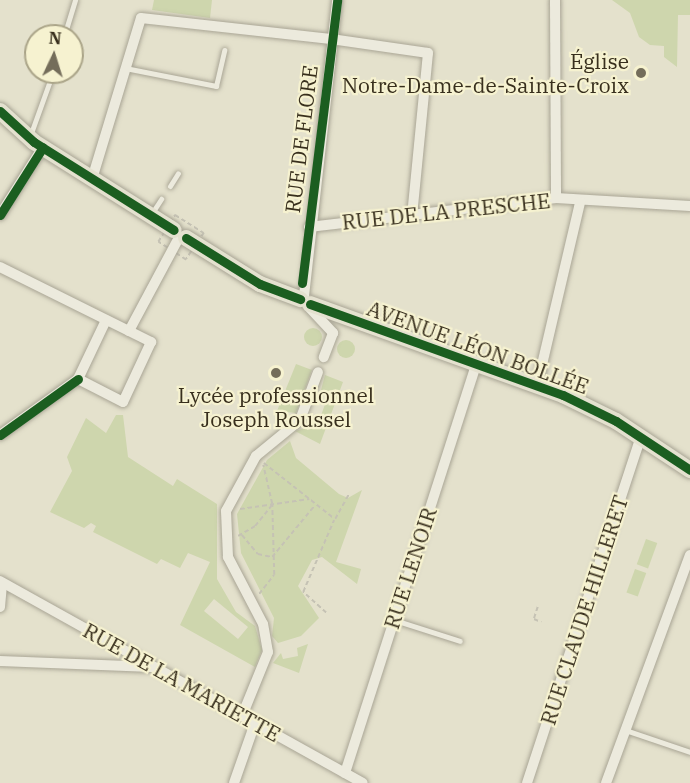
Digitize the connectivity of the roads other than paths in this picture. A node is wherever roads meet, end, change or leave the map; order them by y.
1 (75, 0) edge
2 (337, 0) edge
3 (555, 0) edge
4 (68, 24) edge
5 (331, 39) junction
6 (224, 50) dead end
7 (124, 68) junction
8 (49, 84) edge
9 (0, 111) edge
10 (29, 137) junction
11 (43, 147) junction
12 (178, 173) dead end
13 (92, 179) junction
14 (170, 186) dead end
15 (556, 198) junction
16 (161, 200) dead end
17 (580, 202) junction
18 (690, 206) edge
19 (0, 215) edge
20 (150, 216) junction
21 (412, 216) junction
22 (309, 227) junction
23 (179, 236) junction
24 (0, 267) edge
25 (305, 298) junction
26 (106, 320) junction
27 (129, 332) junction
28 (324, 357) dead end
29 (476, 364) junction
30 (318, 372) dead end
31 (78, 379) junction
32 (537, 386) junction
33 (0, 435) edge
34 (641, 436) junction
35 (690, 470) edge
36 (690, 555) edge
37 (1, 582) edge
38 (0, 607) edge
39 (394, 620) junction
40 (460, 641) dead end
41 (0, 661) edge
42 (155, 667) junction
43 (242, 716) junction
44 (255, 723) junction
45 (625, 730) junction
46 (690, 752) edge
47 (345, 773) junction
48 (234, 783) edge
49 (363, 783) edge
50 (527, 783) edge
51 (606, 783) edge

1 - 4 lane
2 - 5 street, RUE DE FLORE
3 - 15 street
5 - 7 street
5 - 21 street
5 - 22 street, RUE DE FLORE
6 - 7 lane
7 - 13 street
8 - 10 lane
9 - 10 main road, AVENUE LÉON BOLLÉE
10 - 11 main road, AVENUE LÉON BOLLÉE
11 - 13 main road, AVENUE LÉON BOLLÉE
11 - 19 street
12 - 14 lane
13 - 20 main road, AVENUE LÉON BOLLÉE
15 - 17 street, RUE DE LA PRESCHE
15 - 21 street, RUE DE LA PRESCHE
16 - 20 lane
17 - 18 street, RUE DE LA PRESCHE
17 - 32 street
20 - 23 main road, AVENUE LÉON BOLLÉE
21 - 22 street, RUE DE LA PRESCHE
22 - 25 street, RUE DE FLORE
23 - 25 main road, AVENUE LÉON BOLLÉE
23 - 27 street
24 - 26 street
25 - 28 street
25 - 29 main road, AVENUE LÉON BOLLÉE
26 - 27 street
26 - 31 street
27 - 31 street
29 - 32 main road, AVENUE LÉON BOLLÉE
29 - 39 street, RUE LENOIR
30 - 43 street
31 - 33 street
32 - 34 main road, AVENUE LÉON BOLLÉE
34 - 35 main road, AVENUE LÉON BOLLÉE
34 - 50 street, RUE CLAUDE HILLERET
36 - 45 street
37 - 38 street
37 - 42 street, RUE DE LA MARIETTE
39 - 40 lane
39 - 47 street, RUE LENOIR
41 - 42 street
42 - 43 street, RUE DE LA MARIETTE
43 - 44 street, RUE DE LA MARIETTE
44 - 47 street, RUE DE LA MARIETTE
44 - 48 street
45 - 46 lane
45 - 51 street
47 - 49 street, RUE DE LA MARIETTE

